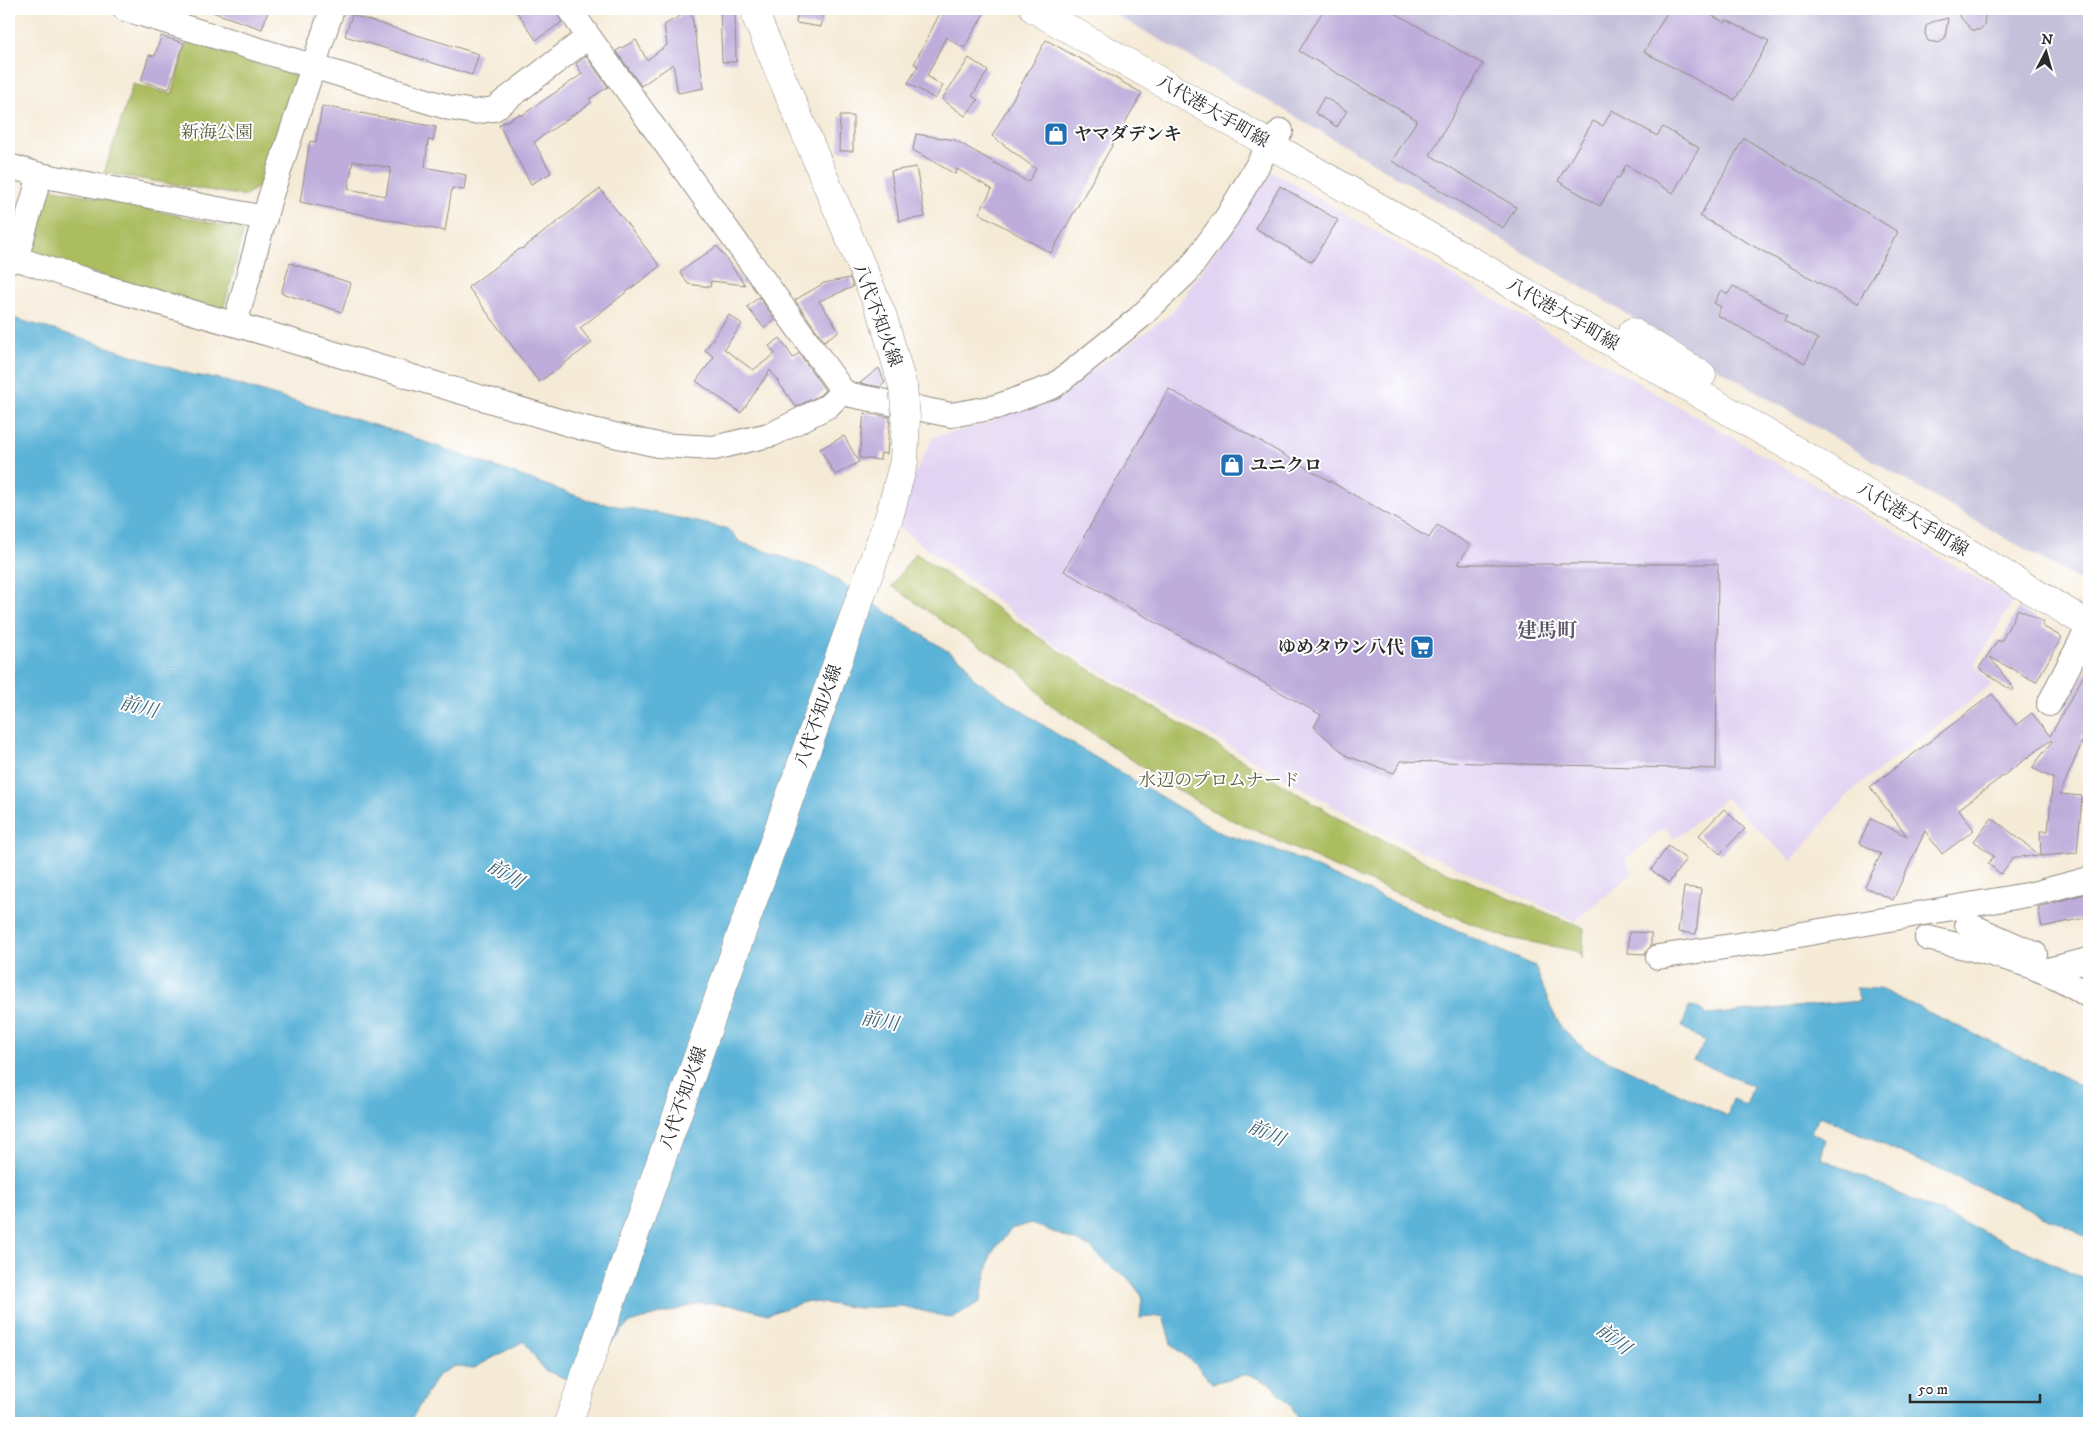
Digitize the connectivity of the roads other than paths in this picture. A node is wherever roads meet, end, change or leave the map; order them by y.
1 (125, 9) edge
2 (332, 9) edge
3 (569, 9) edge
4 (755, 9) edge
5 (1034, 9) edge
6 (1072, 9) edge
7 (588, 37) junction
8 (314, 67) junction
9 (1276, 137) junction
10 (9, 166) edge
11 (40, 175) junction
12 (265, 218) junction
13 (12, 261) edge
14 (235, 324) junction
15 (843, 391) junction
16 (2089, 606) edge
17 (2089, 625) edge
18 (2049, 704) dead end
19 (2089, 879) edge
20 (1967, 924) dead end
21 (1927, 938) dead end
22 (1658, 957) dead end
23 (2089, 960) edge
24 (2054, 969) junction
25 (2089, 978) edge
26 (2089, 996) edge
27 (568, 1423) edge

1 - 8 street
2 - 8 street
3 - 7 street
4 - 27 main road, 八代不知火線, bridge
5 - 9 main road, 八代港大手町線
6 - 9 main road, 八代港大手町線
7 - 8 street
7 - 15 street
8 - 12 street
9 - 15 street
9 - 16 main road, 八代港大手町線
9 - 17 main road, 八代港大手町線
10 - 11 street
11 - 12 street
11 - 13 street
12 - 14 street
13 - 14 street
14 - 15 street
17 - 18 street
19 - 22 street
20 - 24 street
21 - 24 street
23 - 24 street
24 - 25 street
24 - 26 street

